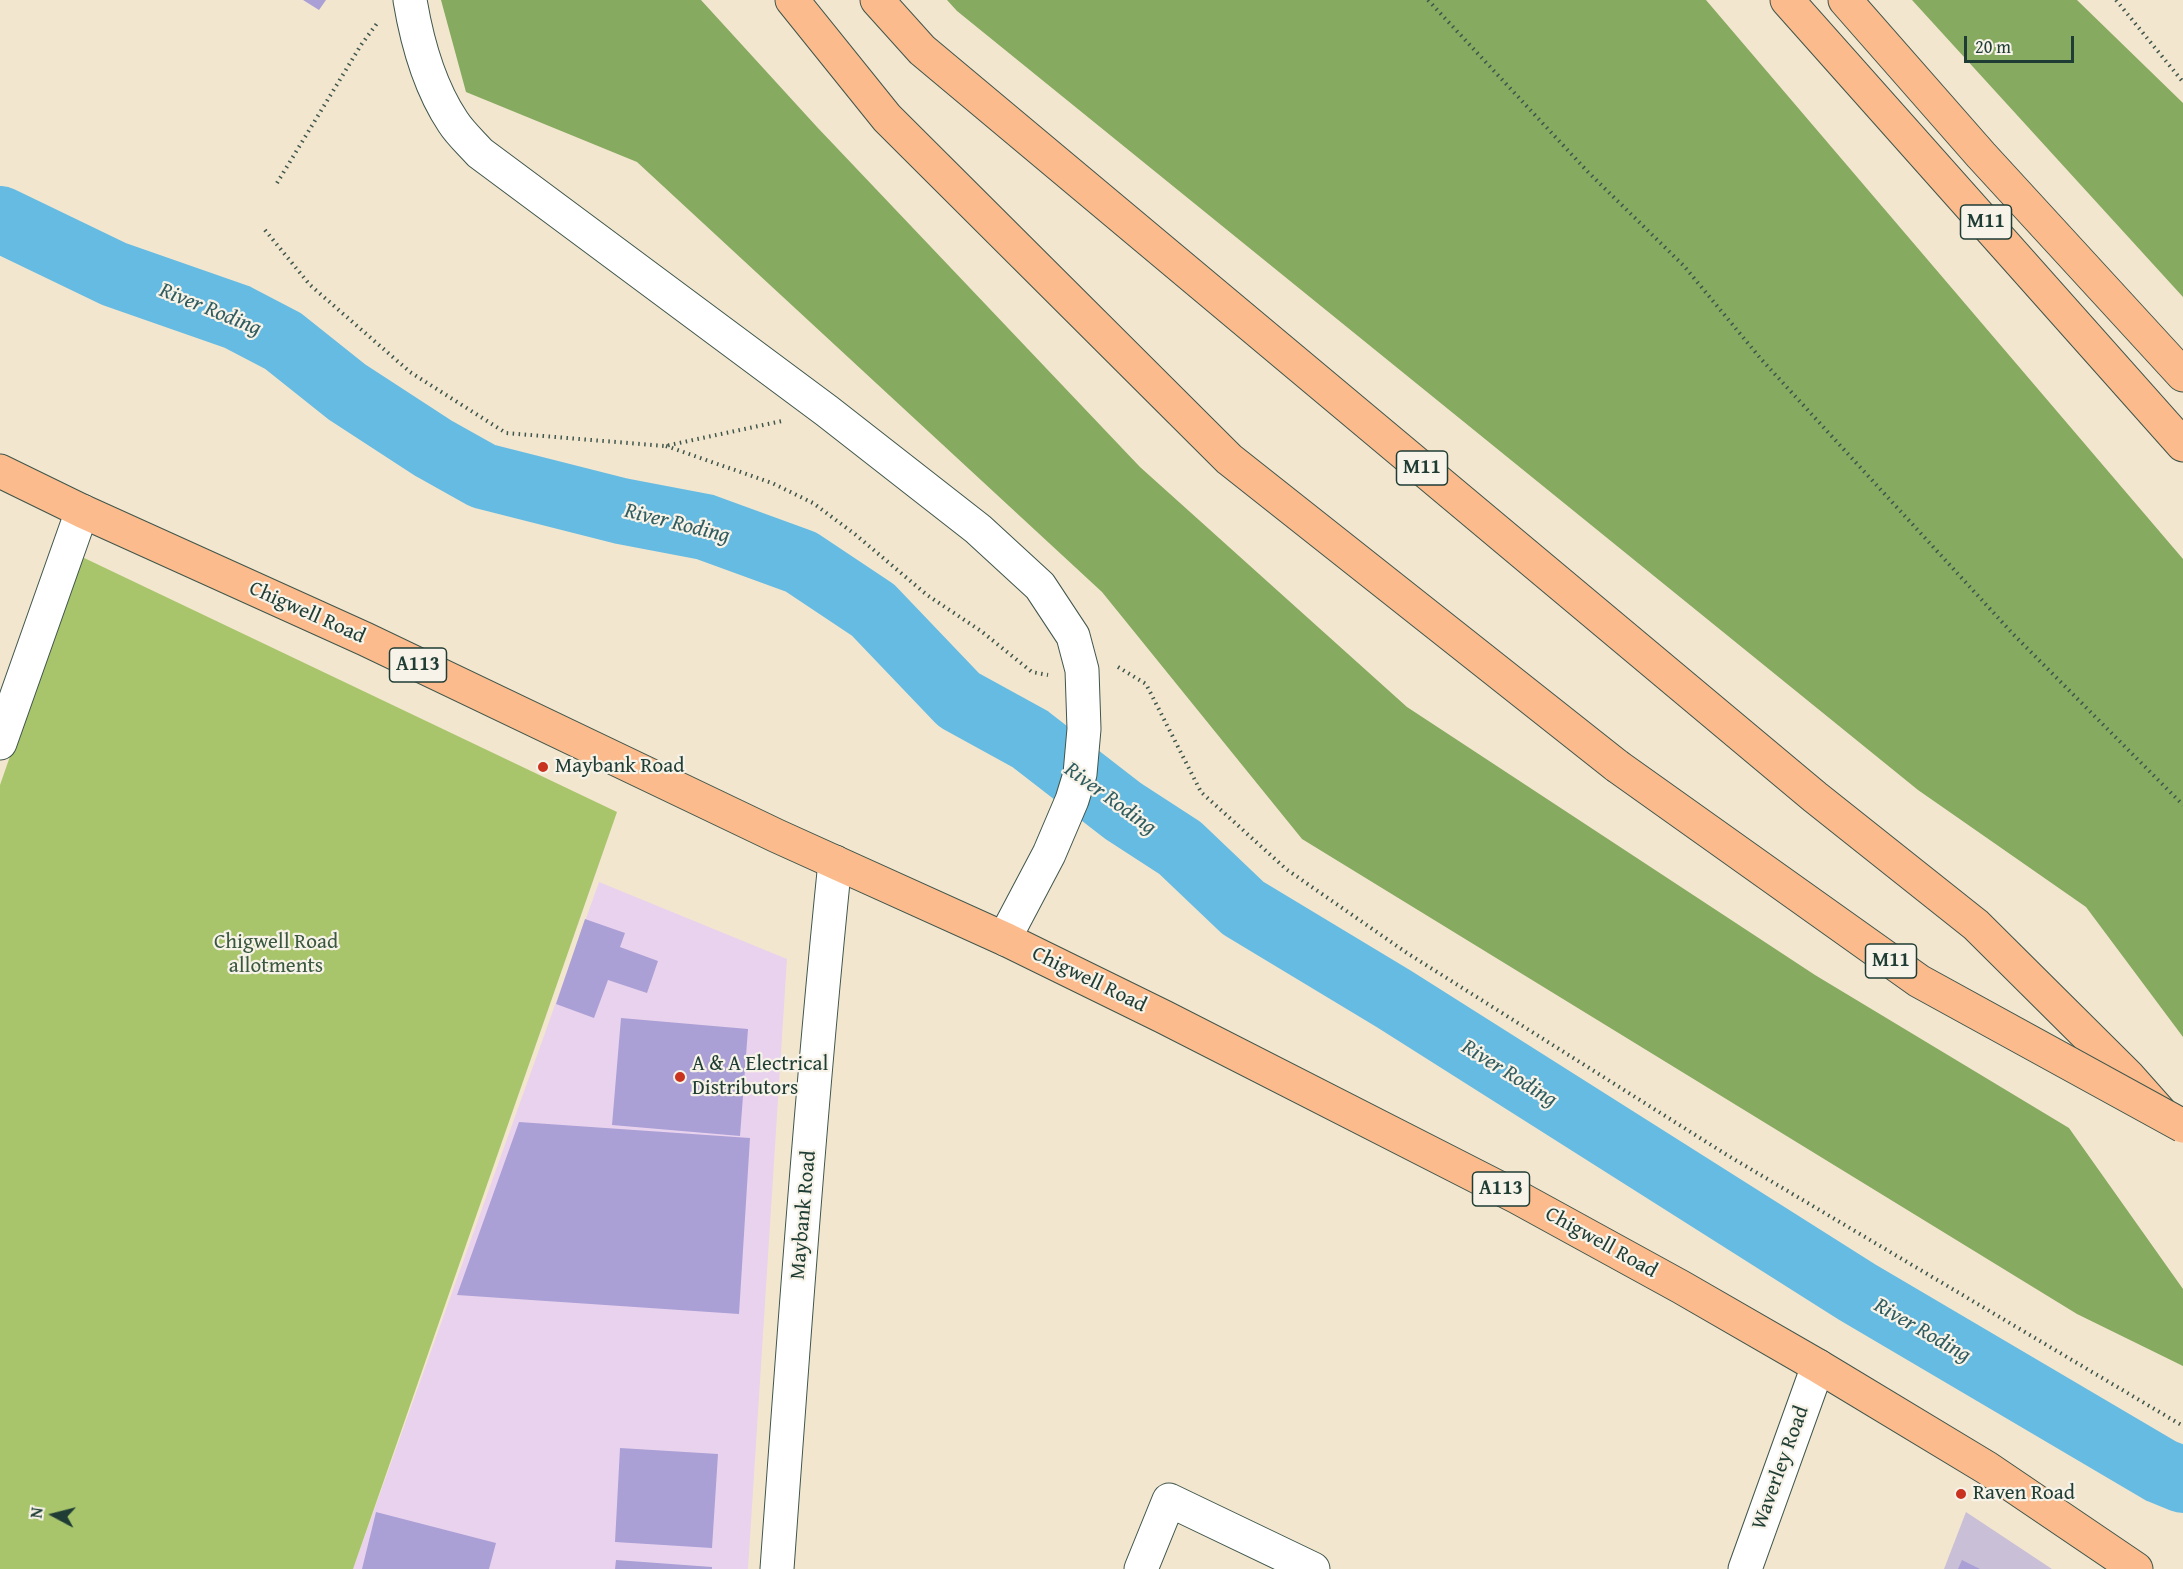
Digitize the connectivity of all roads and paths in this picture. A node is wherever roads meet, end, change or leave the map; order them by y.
1 (792, 0) edge
2 (877, 0) edge
3 (1428, 0) edge
4 (1790, 0) edge
5 (1845, 0) edge
6 (2116, 0) edge
7 (411, 5) edge
8 (2183, 82) edge
9 (277, 183) dead end
10 (266, 230) dead end
11 (2183, 375) edge
12 (827, 411) junction
13 (2183, 413) edge
14 (665, 446) junction
15 (2183, 446) edge
16 (0, 471) edge
17 (82, 511) junction
18 (1110, 662) dead end
19 (1056, 676) dead end
20 (0, 743) edge
21 (2183, 805) edge
22 (836, 862) junction
23 (1007, 940) junction
24 (2183, 1126) edge
25 (2183, 1138) edge
26 (1818, 1366) junction
27 (2183, 1426) edge
28 (777, 1569) edge
29 (1141, 1569) edge
30 (1313, 1569) edge
31 (1745, 1569) edge
32 (2136, 1569) edge

1 - 24 main road, M11, bridge
2 - 25 main road, M11
3 - 21 path
4 - 13 main road, M11
4 - 15 main road, M11
5 - 11 main road, M11
6 - 8 path
7 - 9 path
7 - 12 street
10 - 14 path
12 - 14 path
12 - 23 street
14 - 19 path
16 - 17 main road, Chigwell Road / A113
17 - 20 street
17 - 22 main road, Chigwell Road / A113
18 - 27 path
22 - 23 main road, Chigwell Road / A113
22 - 28 street, Maybank Road
23 - 26 main road, Chigwell Road / A113
26 - 31 street, Waverley Road
26 - 32 main road, Chigwell Road / A113
29 - 30 street

